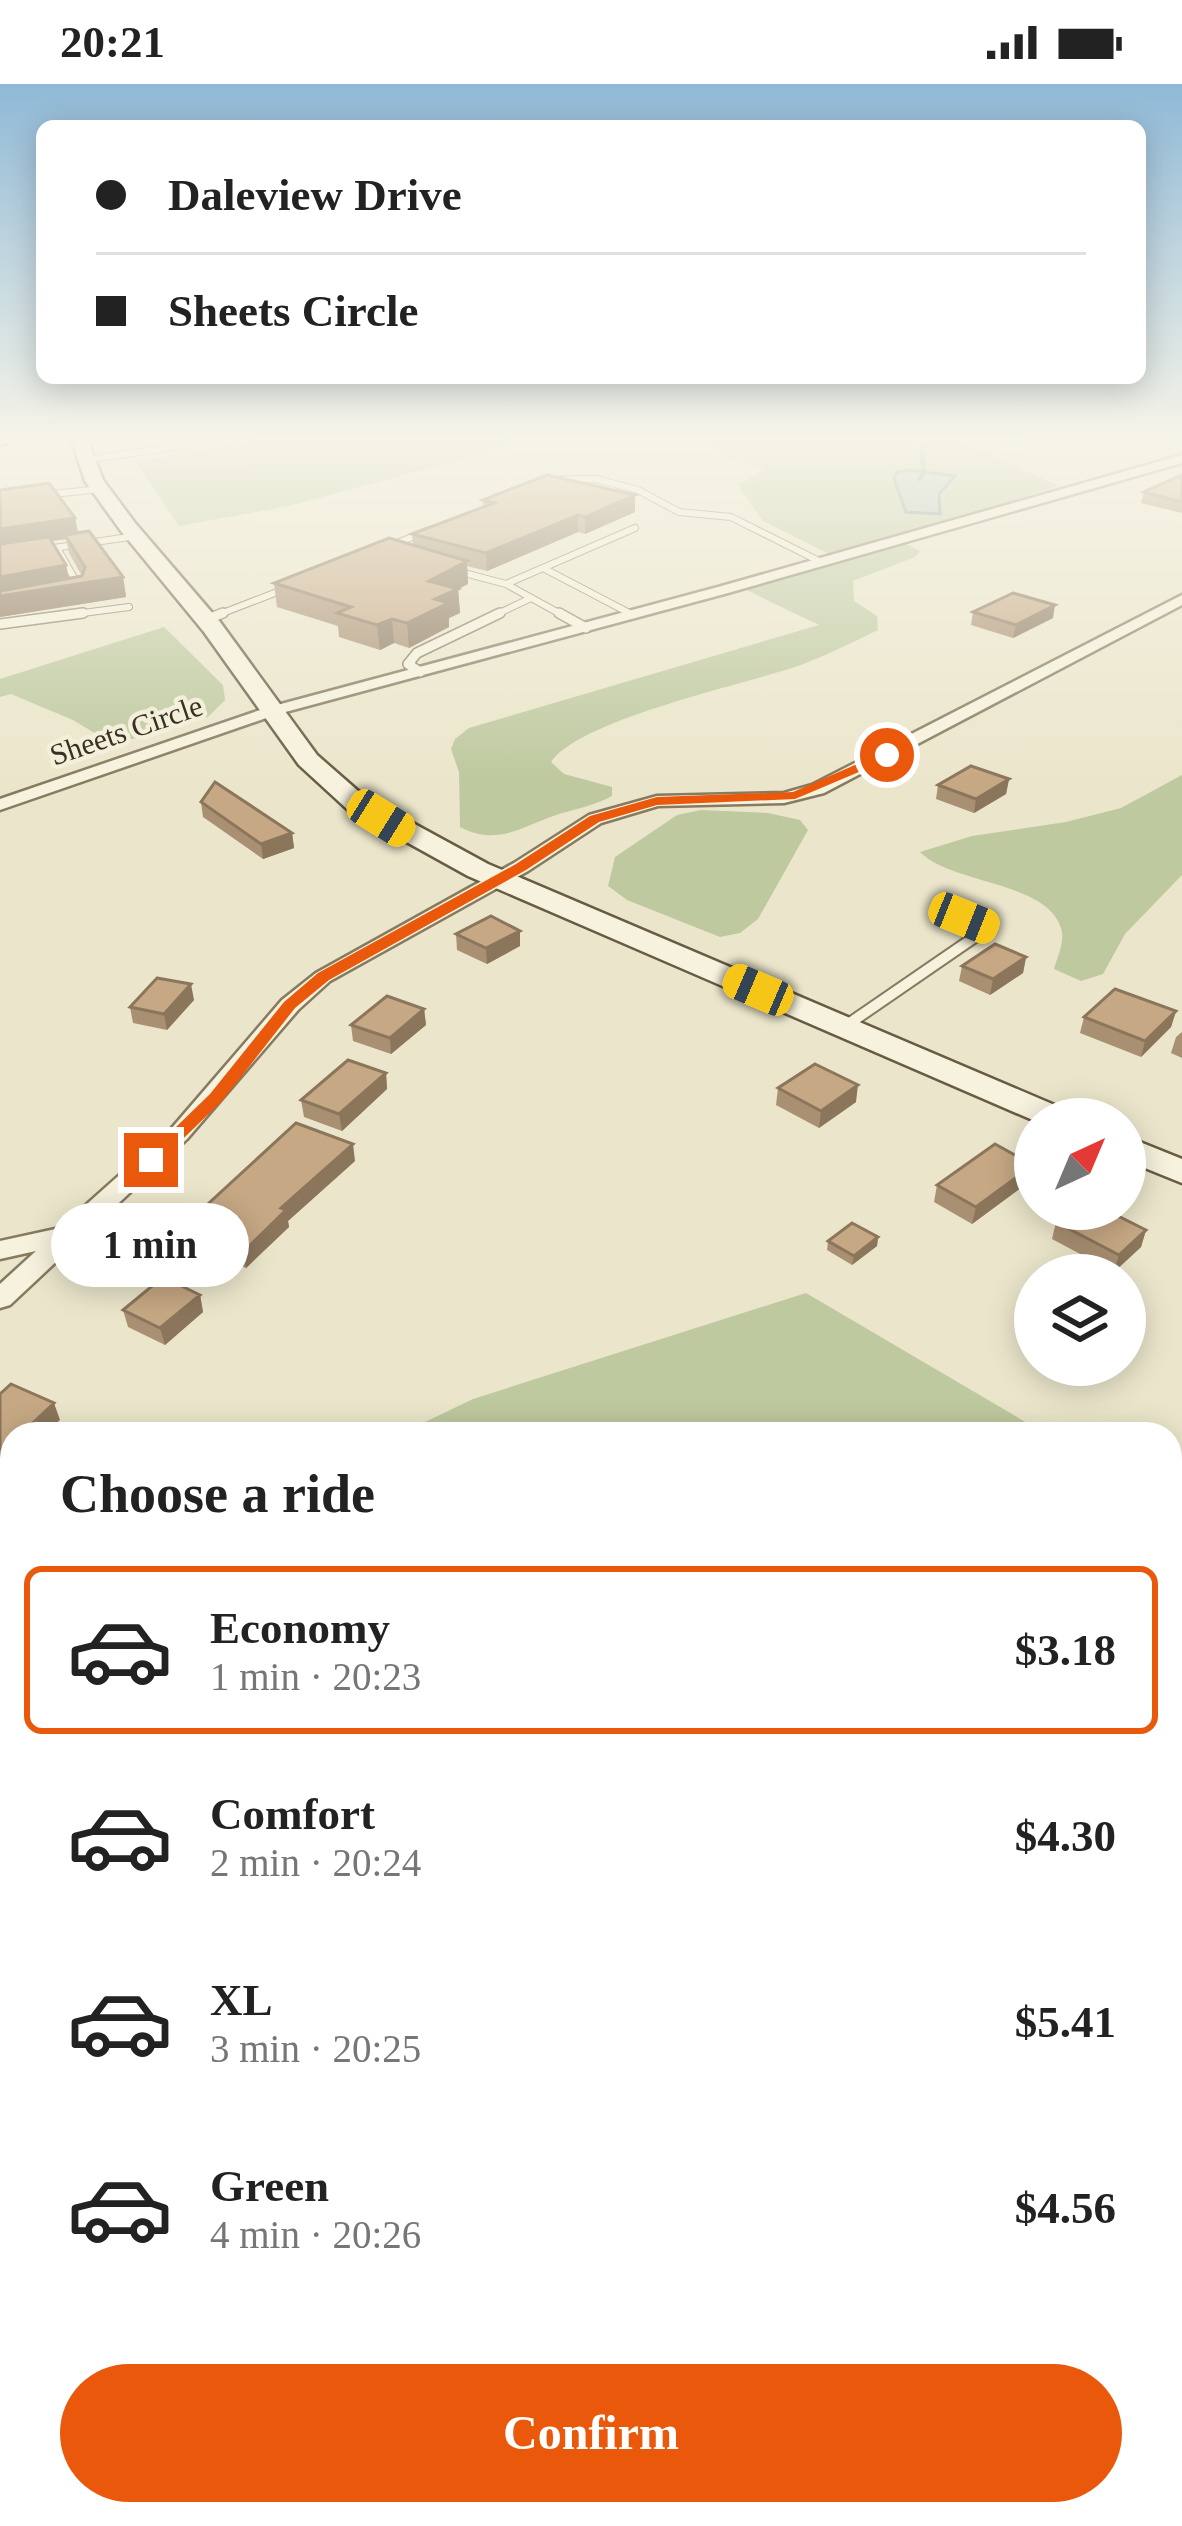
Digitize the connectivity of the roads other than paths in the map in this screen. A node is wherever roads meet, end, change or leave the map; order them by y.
1 (27, 552) edge
2 (59, 552) edge
3 (149, 552) edge
4 (386, 552) edge
5 (579, 552) edge
6 (801, 552) edge
7 (856, 552) edge
8 (19, 553) edge
9 (397, 555) edge
10 (821, 562) junction
11 (444, 567) edge
12 (543, 568) junction
13 (506, 584) junction
14 (295, 585) edge
15 (76, 593) edge
16 (531, 598) junction
17 (1182, 599) edge
18 (129, 607) dead end
19 (633, 615) junction
20 (206, 620) junction
21 (0, 624) edge
22 (586, 628) junction
23 (420, 672) junction
24 (272, 711) junction
25 (0, 805) edge
26 (499, 878) junction
27 (940, 908) dead end
28 (844, 1027) junction
29 (1014, 1100) edge
30 (1146, 1156) edge
31 (1182, 1172) edge
32 (68, 1235) junction
33 (0, 1250) edge
34 (0, 1299) edge

1 - 8 lane
2 - 15 lane
3 - 20 street
4 - 9 lane
5 - 12 lane
6 - 10 lane
7 - 10 street, Sheets Circle
10 - 19 street, Sheets Circle
11 - 13 lane
12 - 13 lane
12 - 19 lane
13 - 16 lane
14 - 20 lane
16 - 22 lane
16 - 23 lane
17 - 26 street
18 - 21 lane
19 - 22 street, Sheets Circle
20 - 24 street
22 - 23 street, Sheets Circle
23 - 24 street, Sheets Circle
24 - 25 street, Sheets Circle
24 - 26 street
26 - 28 street
26 - 32 street
27 - 28 lane
28 - 29 street
30 - 31 street
32 - 33 street
32 - 34 street

